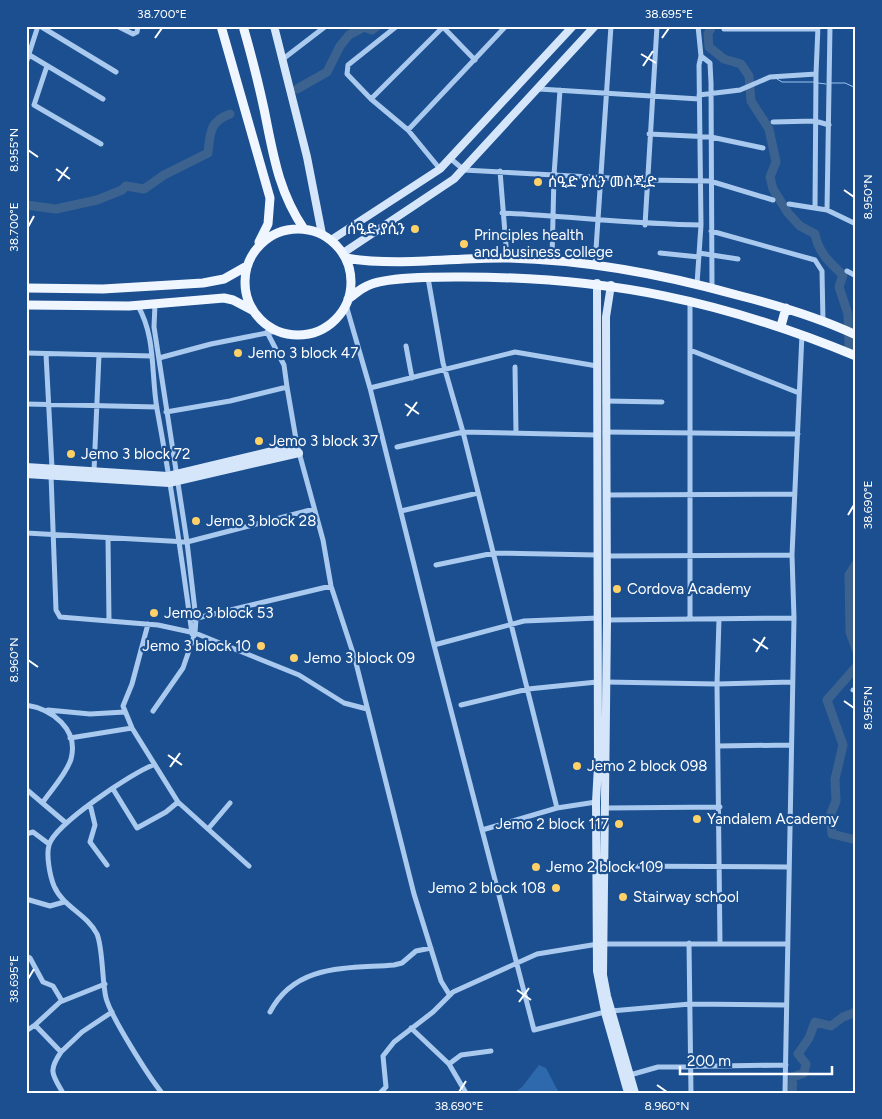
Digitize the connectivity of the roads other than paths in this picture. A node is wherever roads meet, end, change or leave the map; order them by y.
1 (39, 26) edge
2 (117, 26) edge
3 (138, 26) edge
4 (221, 26) edge
5 (243, 26) edge
6 (274, 26) edge
7 (326, 26) edge
8 (397, 26) edge
9 (506, 26) edge
10 (573, 26) edge
11 (595, 26) edge
12 (611, 26) edge
13 (657, 26) edge
14 (698, 26) edge
15 (830, 26) edge
16 (442, 27) edge
17 (818, 28) edge
18 (724, 29) dead end
19 (28, 54) edge
20 (701, 56) junction
21 (283, 59) junction
22 (475, 60) junction
23 (26, 63) edge
24 (47, 66) junction
25 (116, 72) dead end
26 (816, 74) junction
27 (539, 89) junction
28 (560, 90) junction
29 (606, 93) junction
30 (711, 94) junction
31 (652, 97) junction
32 (699, 97) junction
33 (103, 99) dead end
34 (372, 99) junction
35 (815, 121) junction
36 (773, 122) dead end
37 (828, 124) junction
38 (408, 130) junction
39 (649, 134) junction
40 (700, 136) junction
41 (711, 137) junction
42 (101, 144) dead end
43 (763, 148) dead end
44 (451, 159) junction
45 (440, 169) junction
46 (464, 170) junction
47 (500, 171) junction
48 (554, 175) junction
49 (602, 176) junction
50 (646, 180) junction
51 (701, 180) junction
52 (710, 181) junction
53 (773, 200) dead end
54 (789, 204) dead end
55 (815, 208) junction
56 (827, 210) junction
57 (502, 213) junction
58 (553, 215) junction
59 (600, 220) junction
60 (361, 221) junction
61 (856, 224) edge
62 (645, 225) junction
63 (701, 225) junction
64 (304, 229) junction
65 (711, 231) junction
66 (322, 234) junction
67 (372, 234) junction
68 (331, 240) junction
69 (255, 249) junction
70 (660, 253) dead end
71 (711, 254) junction
72 (699, 255) junction
73 (344, 256) junction
74 (507, 258) junction
75 (738, 259) dead end
76 (552, 260) junction
77 (563, 262) junction
78 (595, 264) junction
79 (247, 266) junction
80 (847, 271) dead end
81 (856, 276) edge
82 (428, 278) junction
83 (562, 279) junction
84 (597, 283) junction
85 (698, 284) junction
86 (611, 285) junction
87 (26, 288) edge
88 (712, 288) junction
89 (103, 289) junction
90 (690, 300) junction
91 (347, 302) junction
92 (155, 304) junction
93 (26, 305) edge
94 (104, 306) junction
95 (138, 306) junction
96 (786, 308) junction
97 (252, 310) junction
98 (823, 323) junction
99 (781, 326) junction
100 (277, 331) junction
101 (267, 332) junction
102 (802, 334) junction
103 (856, 335) edge
104 (406, 346) dead end
105 (690, 350) junction
106 (26, 352) edge
107 (46, 354) junction
108 (99, 355) junction
109 (152, 356) junction
110 (856, 356) edge
111 (158, 358) junction
112 (597, 366) junction
113 (515, 367) dead end
114 (445, 370) junction
115 (161, 376) junction
116 (155, 377) junction
117 (412, 378) junction
118 (287, 387) junction
119 (370, 388) junction
120 (601, 392) junction
121 (800, 392) junction
122 (605, 401) junction
123 (662, 402) dead end
124 (26, 404) edge
125 (48, 405) junction
126 (97, 407) junction
127 (157, 407) junction
128 (166, 412) junction
129 (168, 426) junction
130 (161, 427) junction
131 (463, 432) junction
132 (516, 432) junction
133 (689, 432) junction
134 (601, 434) junction
135 (798, 434) junction
136 (297, 445) junction
137 (397, 447) dead end
138 (299, 453) junction
139 (26, 466) edge
140 (94, 470) junction
141 (51, 471) junction
142 (69, 472) junction
143 (26, 474) edge
144 (173, 479) junction
145 (478, 493) junction
146 (689, 494) junction
147 (795, 494) junction
148 (606, 495) junction
149 (314, 509) junction
150 (401, 511) junction
151 (26, 533) edge
152 (52, 534) junction
153 (108, 538) junction
154 (179, 542) junction
155 (188, 542) junction
156 (494, 553) junction
157 (597, 554) junction
158 (792, 555) junction
159 (607, 556) junction
160 (691, 556) junction
161 (436, 565) dead end
162 (598, 574) junction
163 (607, 574) junction
164 (332, 586) junction
165 (598, 618) junction
166 (794, 618) junction
167 (690, 619) junction
168 (719, 619) junction
169 (194, 620) junction
170 (607, 620) junction
171 (110, 621) junction
172 (148, 624) junction
173 (511, 624) junction
174 (193, 634) junction
175 (434, 645) junction
176 (597, 682) junction
177 (606, 682) junction
178 (792, 682) junction
179 (717, 684) junction
180 (528, 689) junction
181 (26, 705) edge
182 (461, 705) dead end
183 (46, 709) junction
184 (367, 709) junction
185 (153, 711) dead end
186 (125, 712) junction
187 (132, 728) junction
188 (70, 738) junction
189 (790, 745) junction
190 (718, 746) junction
191 (153, 765) junction
192 (602, 766) junction
193 (26, 789) edge
194 (113, 789) junction
195 (43, 802) junction
196 (178, 802) junction
197 (596, 802) junction
198 (230, 803) dead end
199 (90, 804) junction
200 (720, 807) junction
201 (557, 808) junction
202 (606, 808) junction
203 (66, 823) junction
204 (208, 829) junction
205 (482, 830) junction
206 (26, 834) edge
207 (49, 844) junction
208 (107, 865) dead end
209 (249, 866) dead end
210 (606, 866) junction
211 (720, 867) junction
212 (789, 867) junction
213 (26, 898) edge
214 (64, 902) junction
215 (689, 943) junction
216 (720, 944) junction
217 (786, 944) junction
218 (601, 945) junction
219 (431, 948) junction
220 (26, 956) edge
221 (517, 964) junction
222 (105, 984) junction
223 (449, 994) junction
224 (62, 1001) junction
225 (690, 1004) junction
226 (785, 1005) junction
227 (112, 1012) junction
228 (270, 1012) dead end
229 (608, 1012) junction
230 (35, 1025) junction
231 (411, 1028) junction
232 (27, 1030) edge
233 (491, 1051) dead end
234 (61, 1052) junction
235 (449, 1064) junction
236 (786, 1065) junction
237 (692, 1066) junction
238 (630, 1075) junction
239 (160, 1092) edge
240 (63, 1093) edge
241 (380, 1093) edge
242 (466, 1093) edge
243 (628, 1093) edge
244 (635, 1093) edge
245 (692, 1093) edge
246 (785, 1093) edge

1 - 19 street
1 - 25 street
2 - 3 street
4 - 69 main road
5 - 64 main road
6 - 21 street
7 - 21 street
8 - 34 street
9 - 22 street
10 - 44 street
11 - 27 street
12 - 29 street
13 - 31 street
14 - 20 street
15 - 37 street
16 - 22 street
16 - 34 street
17 - 18 street
17 - 26 street
19 - 23 street
19 - 24 street
20 - 30 street
20 - 32 street
21 - 66 street
22 - 38 street
24 - 33 street
24 - 42 street
26 - 30 street
26 - 35 street
27 - 28 street
27 - 46 street
28 - 29 street
28 - 48 street
29 - 31 street
29 - 49 street
30 - 32 street
30 - 41 street
31 - 32 street
31 - 39 street
32 - 40 street
34 - 38 street
35 - 36 street
35 - 37 street
35 - 55 street
37 - 56 street
38 - 45 street
39 - 40 street
39 - 50 street
40 - 41 street
40 - 51 street
41 - 43 street
41 - 52 street
44 - 45 street
44 - 46 street
45 - 60 street
46 - 47 street
46 - 67 street
47 - 48 street
47 - 57 street
48 - 49 street
48 - 58 street
49 - 50 street
49 - 59 street
50 - 51 street
50 - 62 street
51 - 52 street
51 - 63 street
52 - 53 street
52 - 65 street
54 - 55 street
55 - 56 street
56 - 61 street
57 - 58 street
57 - 74 street
58 - 59 street
58 - 76 street
59 - 62 street
59 - 78 street
60 - 67 street
60 - 68 street
62 - 63 street
63 - 72 street
64 - 66 main road
64 - 69 main road
65 - 71 street
65 - 98 street
66 - 68 main road
67 - 73 street
68 - 73 main road
69 - 79 main road
70 - 72 street
71 - 72 street
71 - 75 street
71 - 88 street
72 - 85 street
73 - 74 main road
73 - 91 main road
74 - 76 main road
76 - 77 main road
77 - 78 main road
77 - 83 main road
78 - 85 main road
79 - 89 main road
79 - 97 main road
80 - 81 street
82 - 83 main road
82 - 91 main road
82 - 114 street
83 - 84 main road
84 - 86 main road
84 - 112 street
85 - 88 main road
86 - 90 main road
86 - 120 street
87 - 89 main road
88 - 96 main road
89 - 94 main road
90 - 99 main road
90 - 105 street
91 - 100 main road
91 - 119 street
92 - 95 main road
92 - 97 main road
92 - 111 street
93 - 94 main road
94 - 95 main road
95 - 109 street
96 - 98 main road
96 - 99 main road
97 - 100 main road
98 - 103 main road
99 - 102 main road
100 - 101 street
101 - 111 street
101 - 118 street
102 - 110 main road
102 - 121 street
104 - 117 street
105 - 121 street
105 - 133 street
106 - 107 street
107 - 108 street
107 - 125 street
108 - 109 street
108 - 126 street
109 - 116 street
111 - 115 street
112 - 114 street
112 - 120 street
113 - 132 street
114 - 117 street
114 - 131 street
115 - 116 street
115 - 128 street
116 - 127 street
117 - 119 street
118 - 128 street
118 - 136 street
119 - 150 street
120 - 122 street
120 - 134 street
121 - 135 street
122 - 123 street
122 - 134 street
124 - 125 street
125 - 126 street
125 - 141 street
126 - 127 street
126 - 140 street
127 - 130 street
128 - 129 street
129 - 130 street
129 - 144 street
130 - 144 street
131 - 132 street
131 - 137 street
131 - 145 street
132 - 134 street
133 - 134 street
133 - 135 street
133 - 146 street
134 - 148 street
134 - 157 street
135 - 147 street
136 - 138 street
136 - 144 street
138 - 144 street
138 - 149 street
139 - 141 street
140 - 142 street
140 - 144 street
141 - 142 street
141 - 143 street
141 - 152 street
142 - 144 street
144 - 154 street
144 - 155 street
145 - 150 street
145 - 156 street
146 - 147 street
146 - 148 street
146 - 160 street
147 - 158 street
148 - 159 street
149 - 155 street
149 - 164 street
150 - 175 street
151 - 152 street
152 - 153 street
152 - 171 street
153 - 154 street
153 - 171 street
154 - 155 street
154 - 169 street
155 - 169 street
156 - 157 street
156 - 161 street
156 - 173 street
157 - 162 street
158 - 160 street
158 - 166 street
159 - 160 street
159 - 163 street
160 - 167 street
162 - 163 street
162 - 165 street
163 - 170 street
164 - 169 street
164 - 184 street
165 - 173 street
165 - 176 street
166 - 168 street
166 - 178 street
167 - 168 street
167 - 170 street
168 - 179 street
169 - 174 street
170 - 177 street
171 - 172 street
172 - 174 street
172 - 186 street
173 - 175 street
173 - 180 street
174 - 184 street
174 - 185 street
175 - 205 street
176 - 180 street
176 - 192 street
177 - 179 street
177 - 192 street
178 - 179 street
178 - 189 street
179 - 190 street
180 - 182 street
180 - 201 street
181 - 183 street
183 - 186 street
183 - 188 street
184 - 219 street
186 - 187 street
187 - 188 street
187 - 191 street
188 - 195 street
189 - 190 street
189 - 212 street
190 - 200 street
191 - 194 street
191 - 196 street
192 - 197 street
192 - 202 street
193 - 195 street
194 - 196 street
194 - 199 street
195 - 203 street
196 - 204 street
197 - 201 street
197 - 218 street
198 - 204 street
199 - 203 street
199 - 208 street
200 - 202 street
200 - 211 street
201 - 205 street
202 - 210 street
203 - 207 street
204 - 209 street
205 - 221 street
206 - 207 street
207 - 214 street
210 - 211 street
210 - 218 street
211 - 212 street
211 - 216 street
212 - 217 street
213 - 214 street
214 - 222 street
215 - 216 street
215 - 218 street
215 - 225 street
216 - 217 street
217 - 226 street
218 - 221 street
218 - 229 street
219 - 223 street
219 - 228 street
220 - 224 street
221 - 223 street
221 - 229 street
222 - 224 street
222 - 227 street
223 - 231 street
224 - 230 street
225 - 226 street
225 - 229 street
225 - 237 street
226 - 236 street
227 - 234 street
227 - 239 street
229 - 238 street
229 - 243 street
230 - 232 street
230 - 234 street
231 - 235 street
231 - 241 street
233 - 235 street
234 - 240 street
235 - 242 street
236 - 237 street
236 - 246 street
237 - 238 street
237 - 245 street
238 - 244 street

